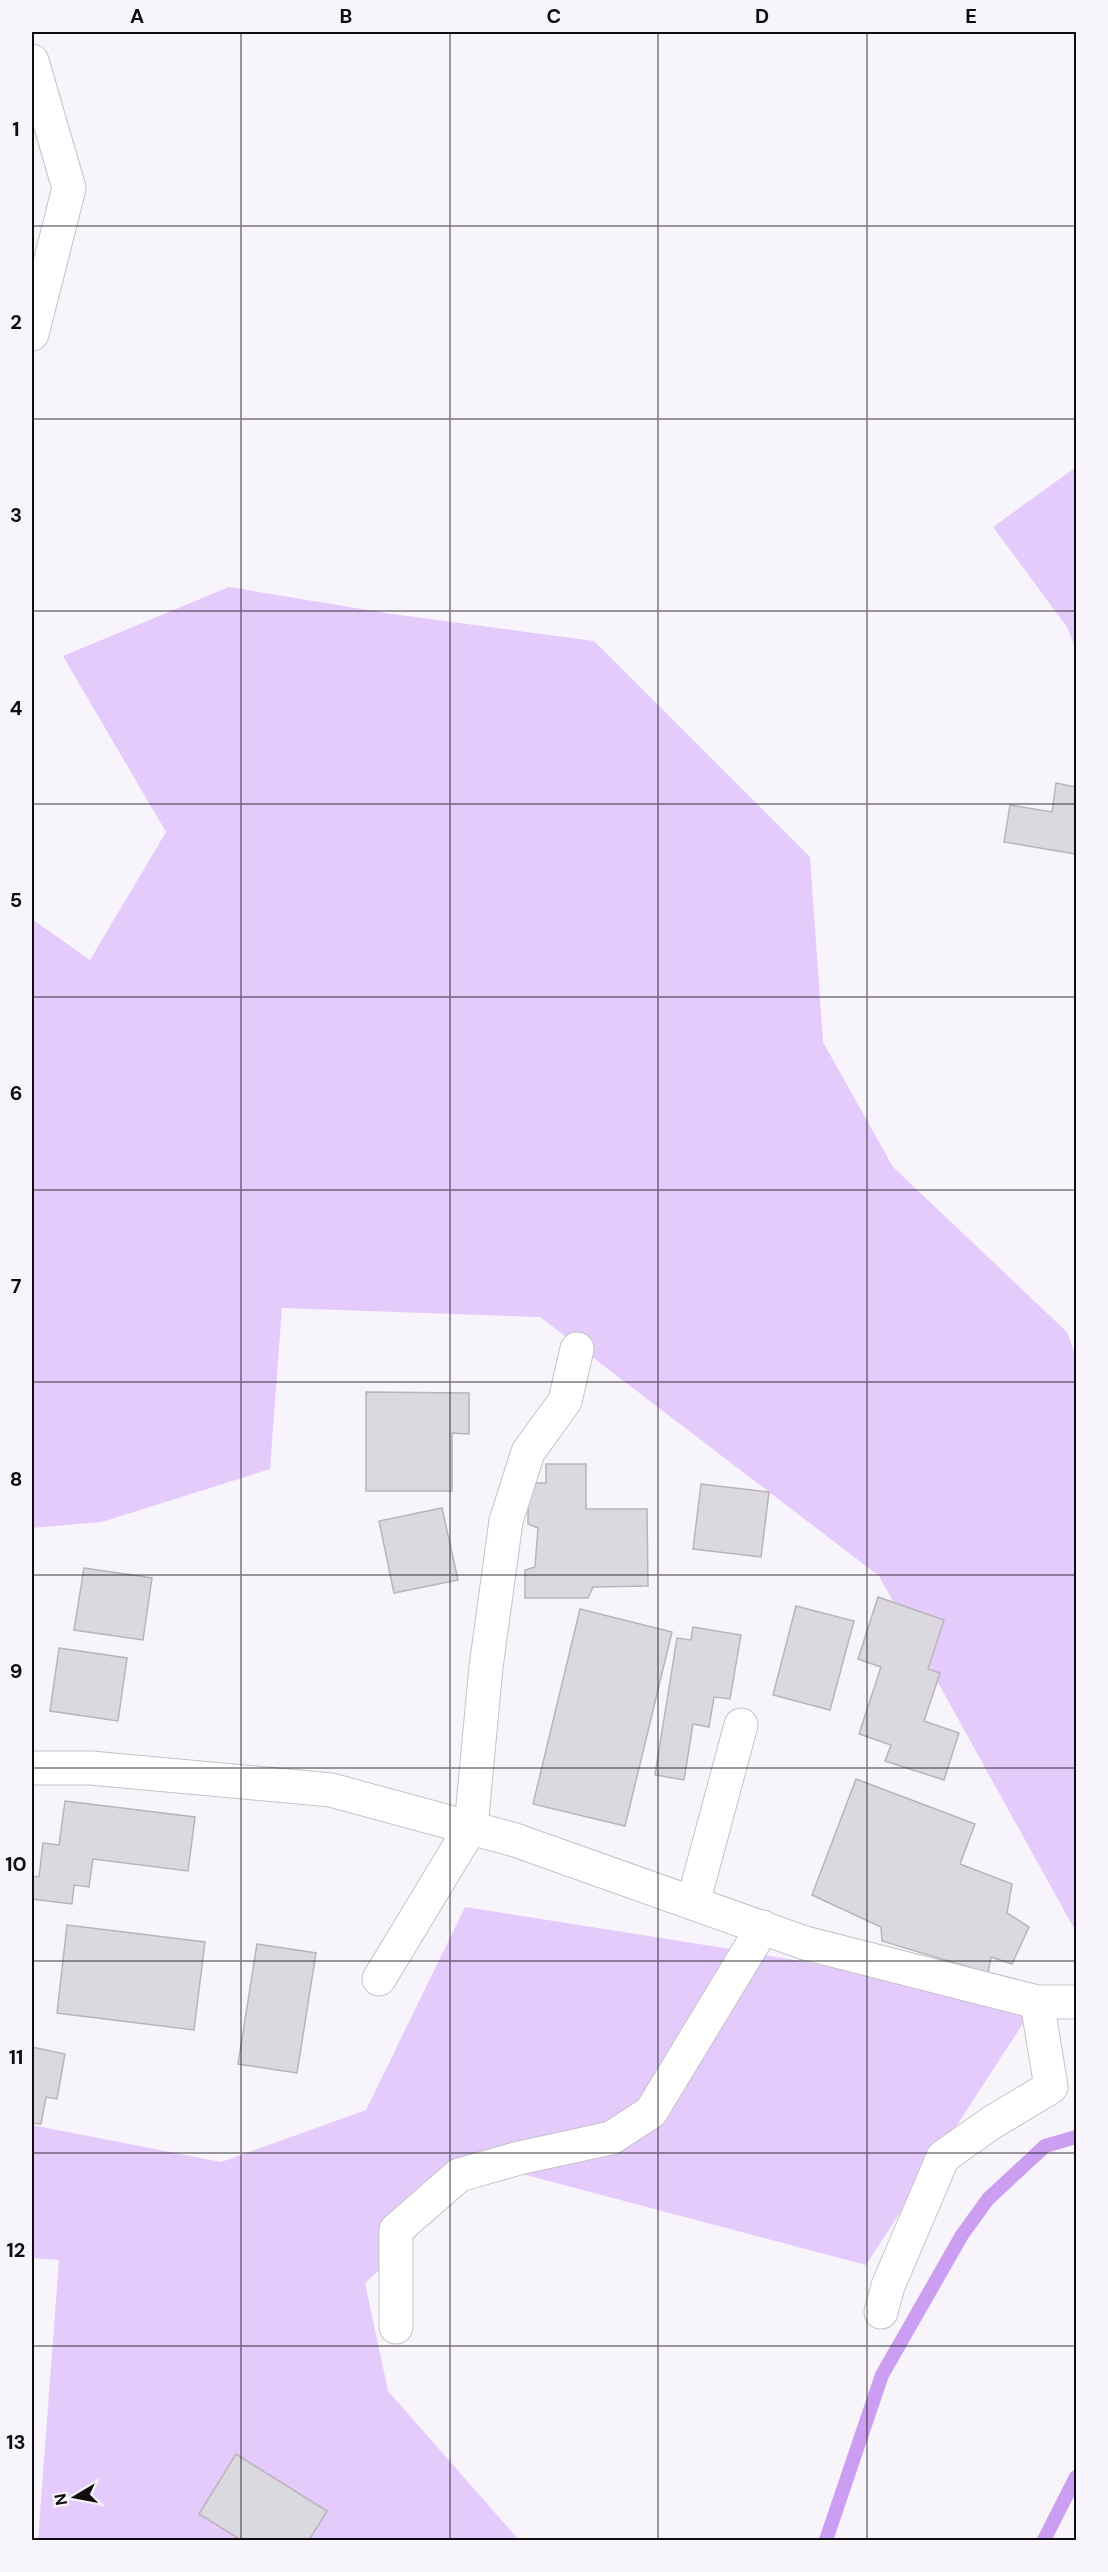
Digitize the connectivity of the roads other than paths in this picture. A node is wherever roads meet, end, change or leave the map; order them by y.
1 (32, 61) edge
2 (32, 334) edge
3 (577, 1349) dead end
4 (741, 1725) dead end
5 (32, 1768) edge
6 (471, 1827) junction
7 (693, 1903) junction
8 (763, 1928) junction
9 (378, 1979) dead end
10 (1037, 2002) junction
11 (1077, 2002) edge
12 (881, 2312) dead end
13 (396, 2327) dead end

1 - 2 street
3 - 6 street
4 - 7 street
5 - 6 street
6 - 7 street
6 - 9 street
7 - 8 street
8 - 10 street
8 - 13 street
10 - 11 street
10 - 12 street

